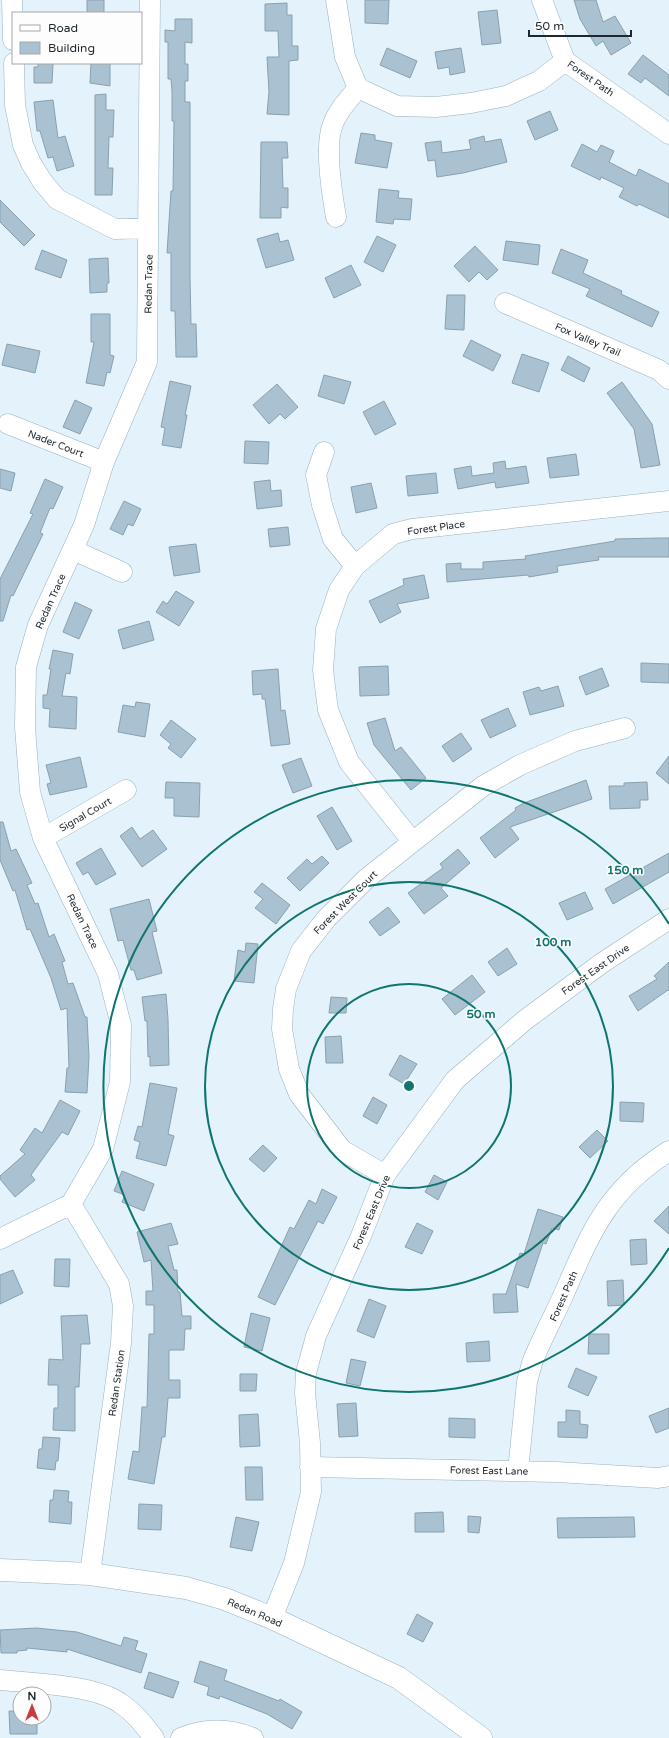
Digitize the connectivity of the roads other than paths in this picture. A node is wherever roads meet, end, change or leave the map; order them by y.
1 (12, 0) edge
2 (150, 0) edge
3 (336, 0) edge
4 (542, 0) edge
5 (12, 12) edge
6 (565, 61) junction
7 (14, 64) edge
8 (358, 88) junction
9 (669, 134) edge
10 (336, 217) dead end
11 (148, 228) junction
12 (504, 303) dead end
13 (669, 378) edge
14 (8, 424) dead end
15 (324, 452) dead end
16 (104, 462) junction
17 (669, 501) edge
18 (72, 550) junction
19 (355, 566) junction
20 (122, 572) dead end
21 (625, 728) dead end
22 (126, 790) dead end
23 (43, 838) junction
24 (412, 841) junction
25 (669, 919) edge
26 (669, 1152) edge
27 (385, 1175) junction
28 (71, 1204) junction
29 (0, 1239) edge
30 (310, 1467) junction
31 (518, 1471) junction
32 (669, 1476) edge
33 (0, 1570) edge
34 (90, 1574) junction
35 (272, 1618) junction
36 (0, 1680) edge
37 (154, 1738) edge
38 (180, 1738) edge
39 (253, 1738) edge
40 (481, 1738) edge

1 - 5 street
2 - 11 street, Redan Trace
3 - 8 street
4 - 6 street, Forest Path
6 - 8 street
6 - 9 street, Forest Path
7 - 11 street
8 - 10 street
11 - 16 street, Redan Trace
12 - 13 street, Fox Valley Trail
14 - 16 street, Nader Court
15 - 19 street
16 - 18 street, Redan Trace
17 - 19 street, Forest Place
18 - 20 street
18 - 23 street, Redan Trace
19 - 24 street, Forest Place
21 - 24 street, Forest West Court
22 - 23 street, Signal Court
23 - 28 street, Redan Trace
24 - 27 street, Forest West Court
25 - 27 street, Forest East Drive
26 - 31 street, Forest Path
27 - 30 street, Forest East Drive
28 - 29 street
28 - 34 street, Redan Station
30 - 31 street, Forest East Lane
30 - 35 street, Forest East Drive
31 - 32 street, Forest East Lane
33 - 34 main road, Redan Road
34 - 35 main road, Redan Road
35 - 40 main road, Redan Road
36 - 37 street
38 - 39 street

